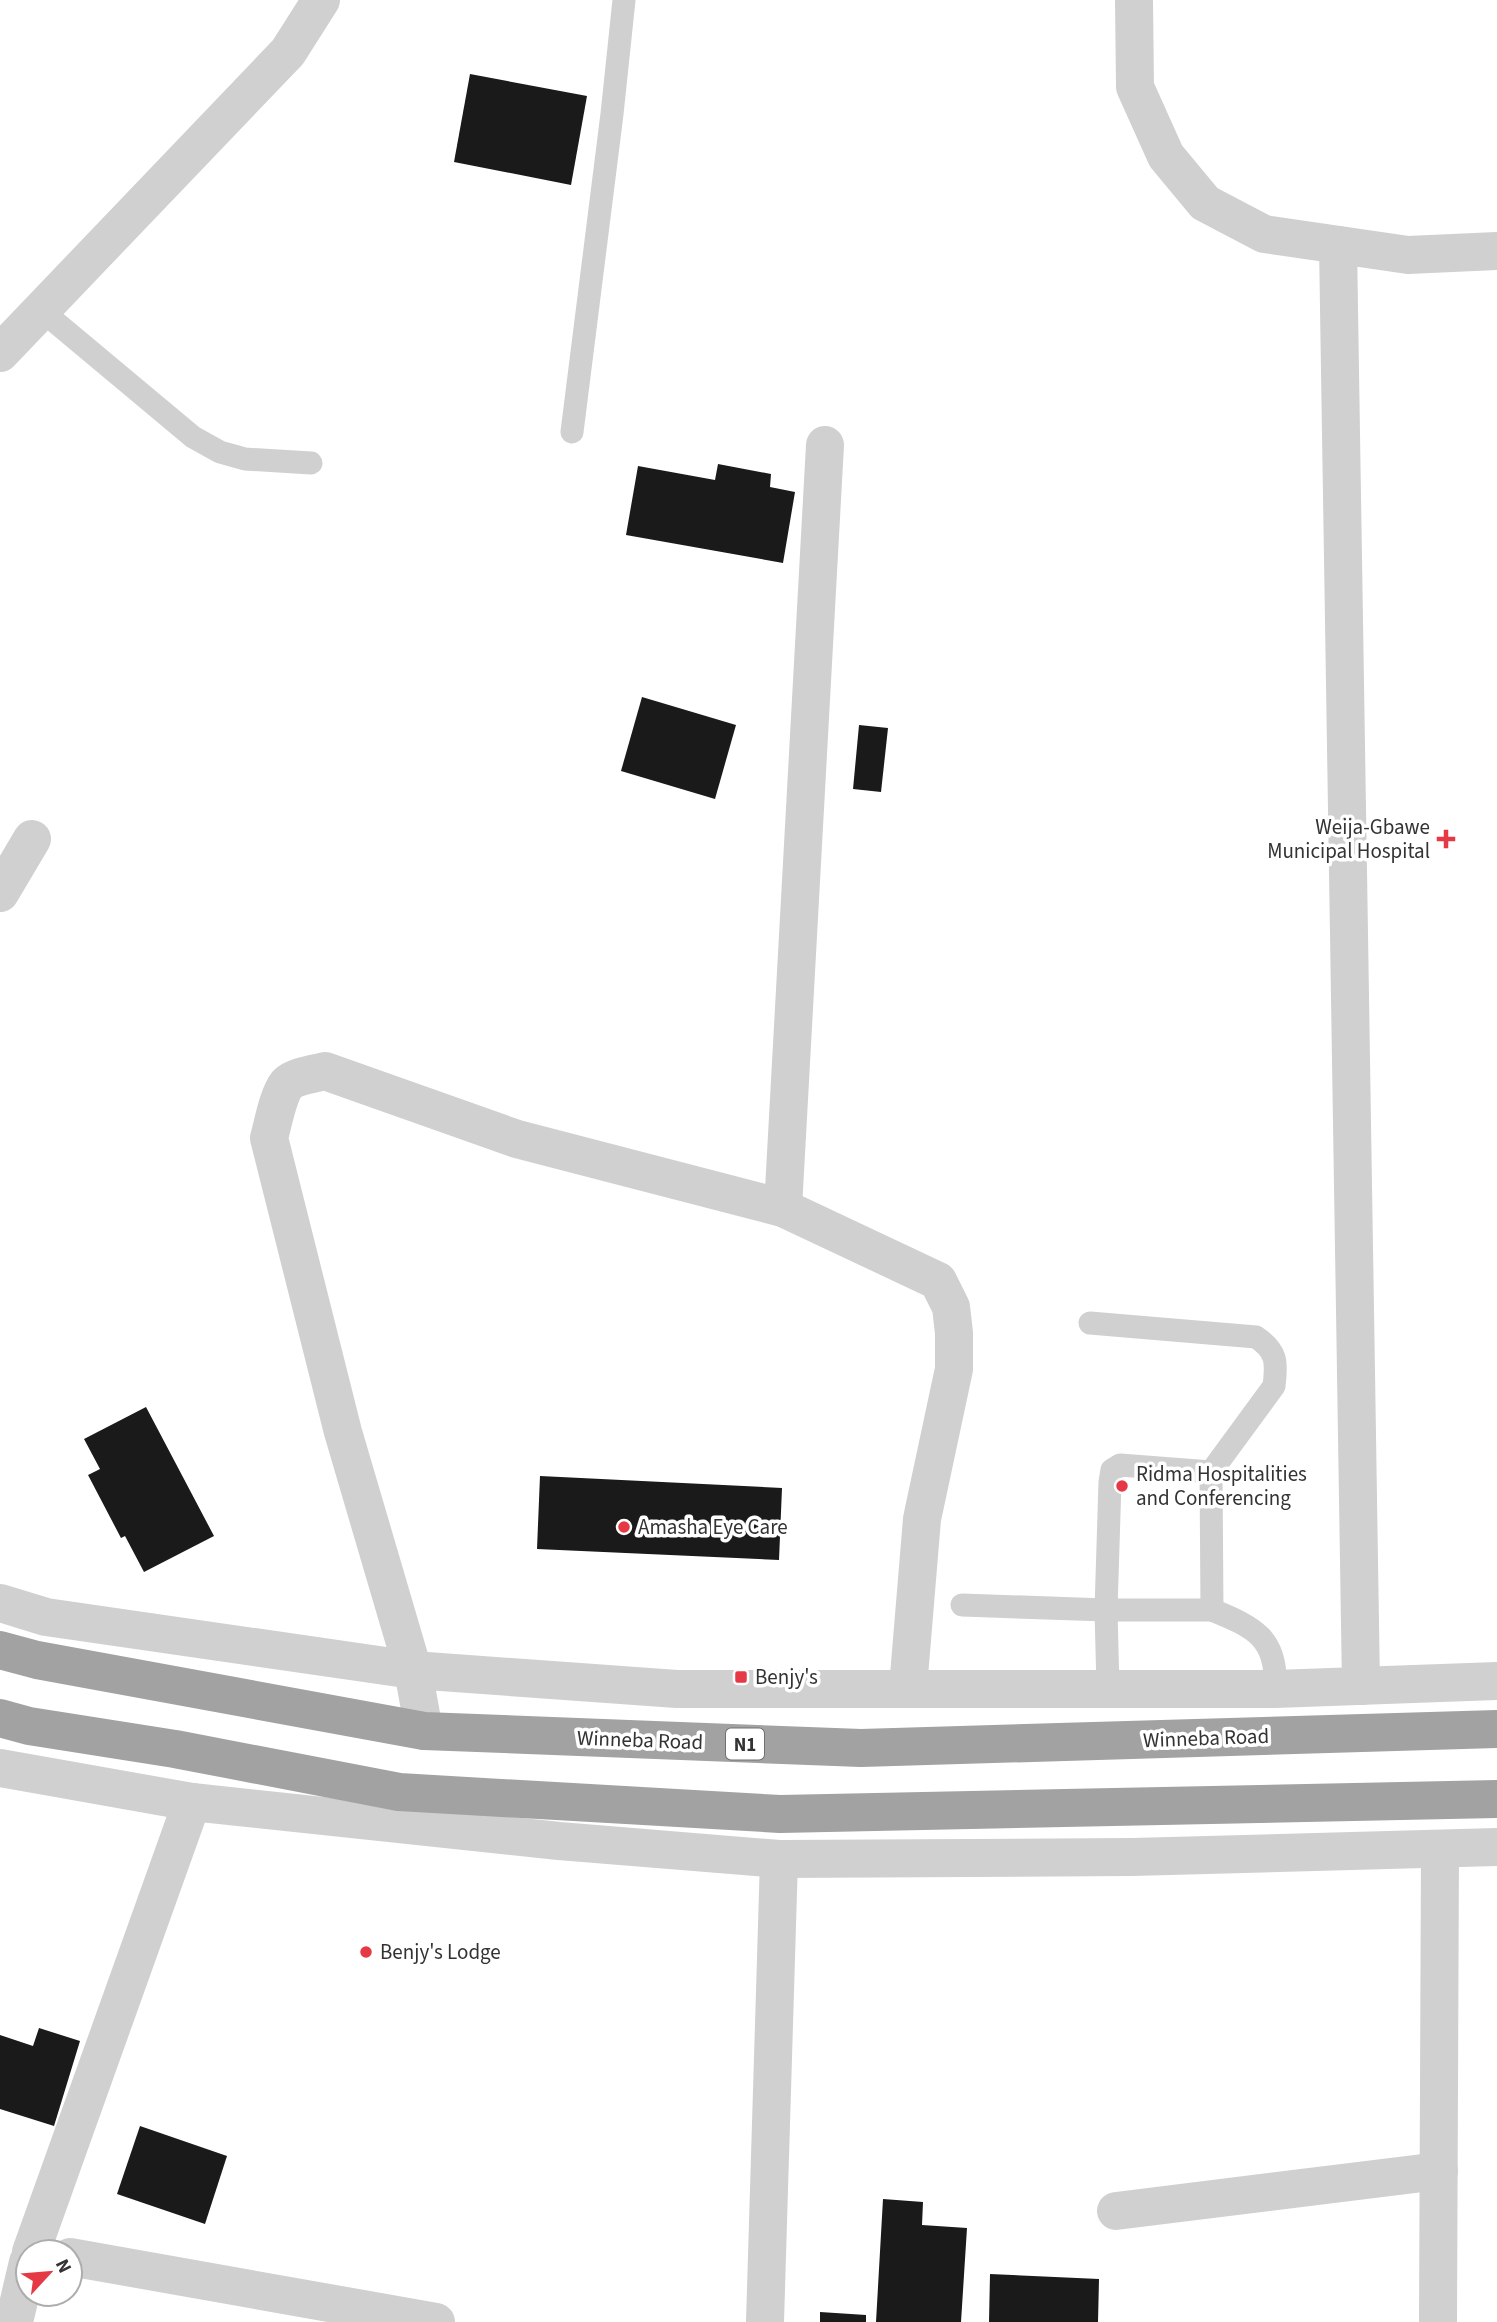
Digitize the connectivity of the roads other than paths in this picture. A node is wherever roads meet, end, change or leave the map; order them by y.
1 (321, 0) edge
2 (624, 0) edge
3 (1134, 0) edge
4 (1338, 245) junction
5 (1497, 251) edge
6 (41, 310) junction
7 (0, 353) edge
8 (572, 432) dead end
9 (825, 445) dead end
10 (312, 463) dead end
11 (32, 839) dead end
12 (0, 893) edge
13 (783, 1208) junction
14 (1090, 1323) dead end
15 (1211, 1472) junction
16 (0, 1603) edge
17 (962, 1605) dead end
18 (1106, 1610) junction
19 (1212, 1610) junction
20 (0, 1650) edge
21 (414, 1670) junction
22 (1497, 1681) edge
23 (1361, 1686) junction
24 (908, 1688) junction
25 (1108, 1689) junction
26 (1275, 1689) junction
27 (0, 1718) edge
28 (1497, 1728) edge
29 (424, 1731) junction
30 (0, 1768) edge
31 (1497, 1799) edge
32 (192, 1802) junction
33 (1497, 1847) edge
34 (1440, 1850) junction
35 (779, 1859) junction
36 (1439, 2171) junction
37 (1116, 2211) dead end
38 (39, 2238) edge
39 (84, 2259) edge
40 (436, 2322) edge
41 (765, 2322) edge
42 (1438, 2322) edge

1 - 6 street
2 - 8 lane
3 - 4 street
4 - 5 street
4 - 23 street
6 - 7 street
6 - 10 lane
9 - 13 street
11 - 12 street
13 - 21 street
13 - 24 street
14 - 15 lane
15 - 18 lane
15 - 19 lane
16 - 21 street
17 - 18 lane
18 - 19 lane
18 - 25 lane
19 - 26 lane
20 - 29 highway, Winneba Road / N1
21 - 24 street
21 - 29 street
22 - 23 street
23 - 26 street
24 - 25 street
25 - 26 street
27 - 31 highway
28 - 29 highway, Winneba Road / N1
30 - 32 street
32 - 35 street
32 - 38 street
33 - 34 street
34 - 35 street
34 - 36 street
35 - 41 street
36 - 37 street
36 - 42 street
39 - 40 street

